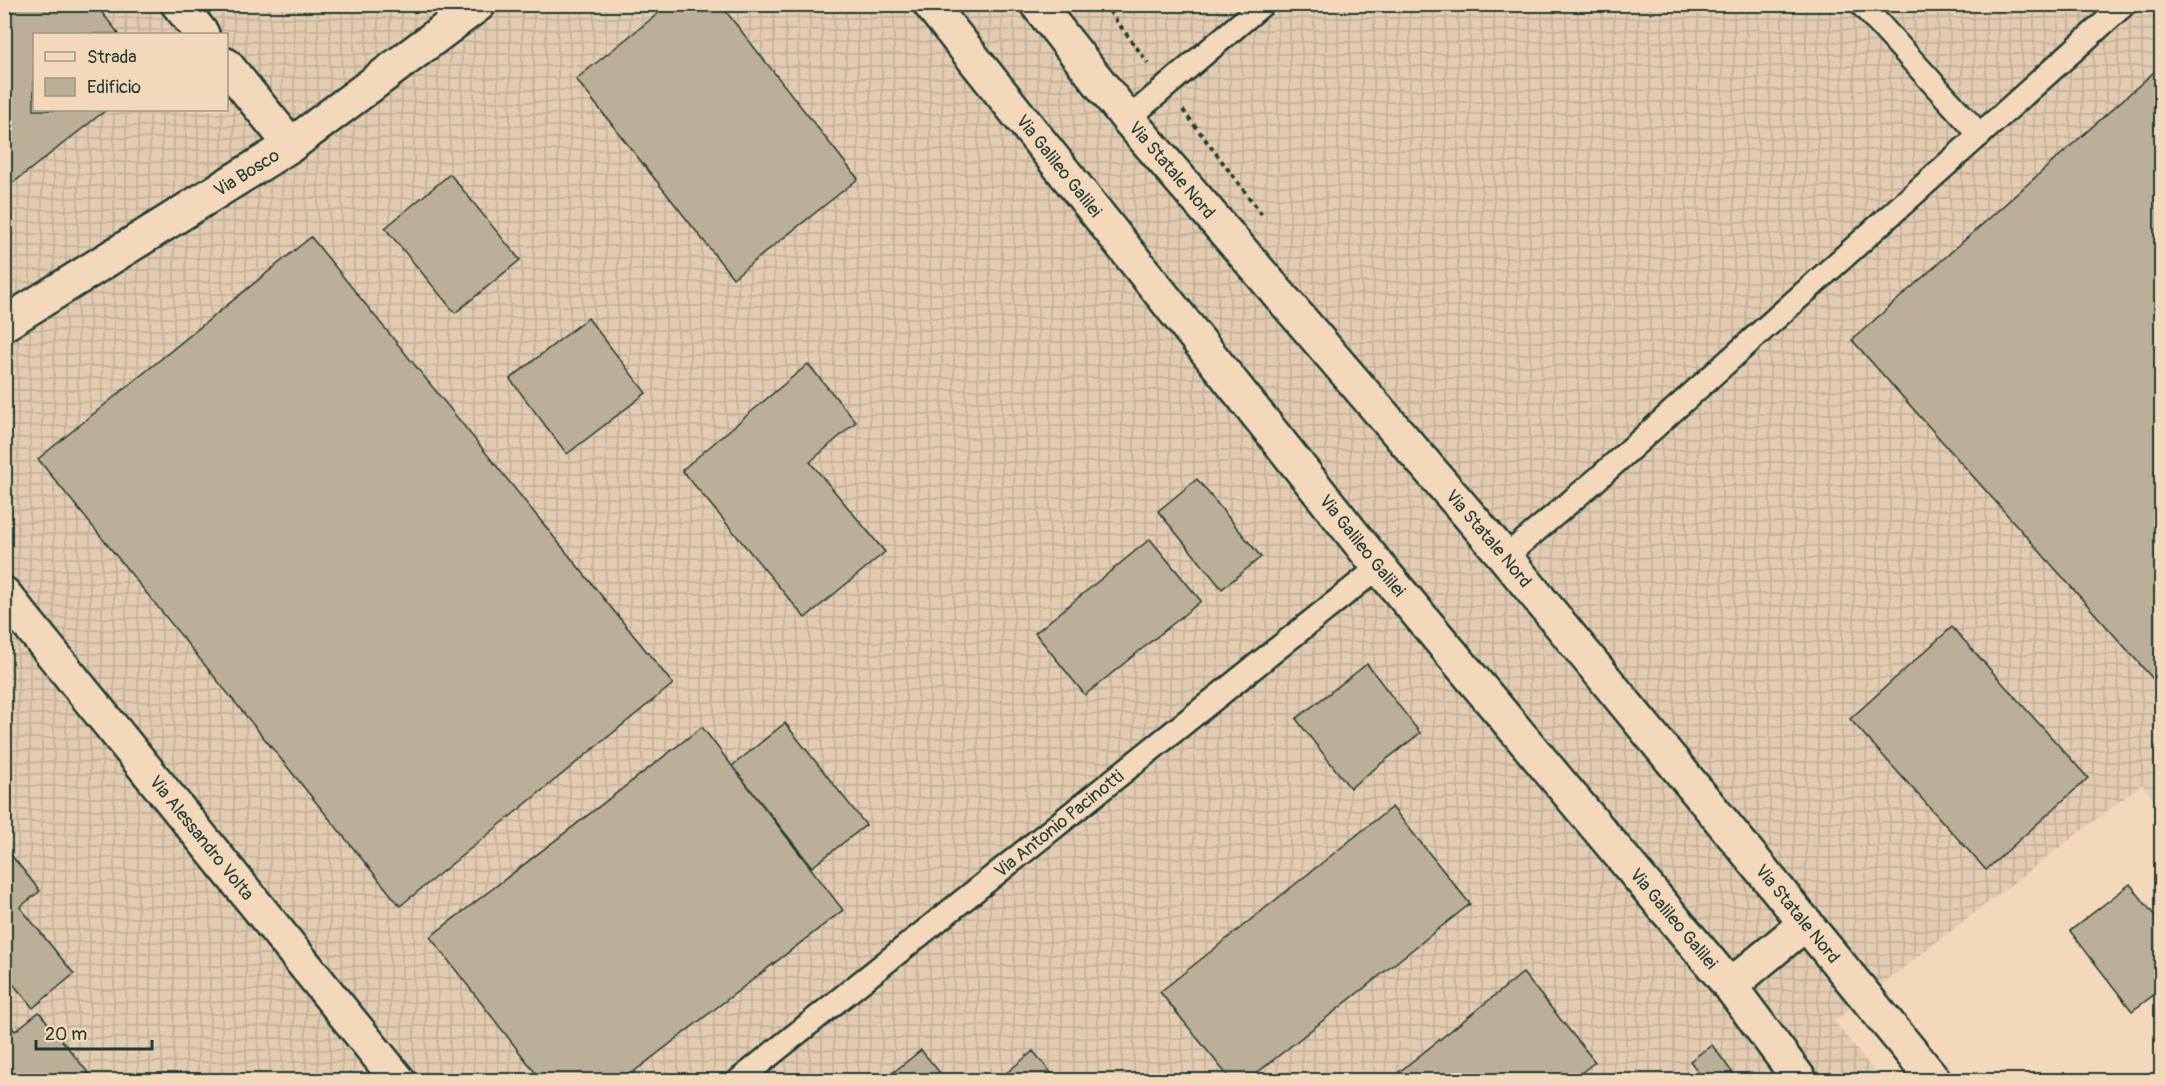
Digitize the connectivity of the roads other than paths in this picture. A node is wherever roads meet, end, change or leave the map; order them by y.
1 (178, 4) edge
2 (478, 4) edge
3 (930, 4) edge
4 (1036, 4) edge
5 (1263, 4) edge
6 (1861, 4) edge
7 (2125, 4) edge
8 (201, 33) edge
9 (228, 67) edge
10 (1128, 119) junction
11 (1980, 135) junction
12 (291, 145) junction
13 (4, 324) edge
14 (1504, 557) junction
15 (1379, 567) junction
16 (4, 594) edge
17 (1806, 923) junction
18 (1730, 986) junction
19 (398, 1080) edge
20 (738, 1080) edge
21 (1800, 1080) edge
22 (1934, 1080) edge

1 - 8 street
2 - 12 street, Via Bosco
3 - 15 street, Via Galileo Galilei
4 - 10 street, Via Statale Nord
5 - 10 lane
6 - 11 lane
7 - 11 lane
9 - 12 street
10 - 14 street, Via Statale Nord
11 - 14 lane
12 - 13 street, Via Bosco
14 - 17 street, Via Statale Nord
15 - 18 street, Via Galileo Galilei
15 - 20 lane, Via Antonio Pacinotti
16 - 19 street, Via Alessandro Volta
17 - 18 street
17 - 22 street, Via Statale Nord
18 - 21 street, Via Galileo Galilei

